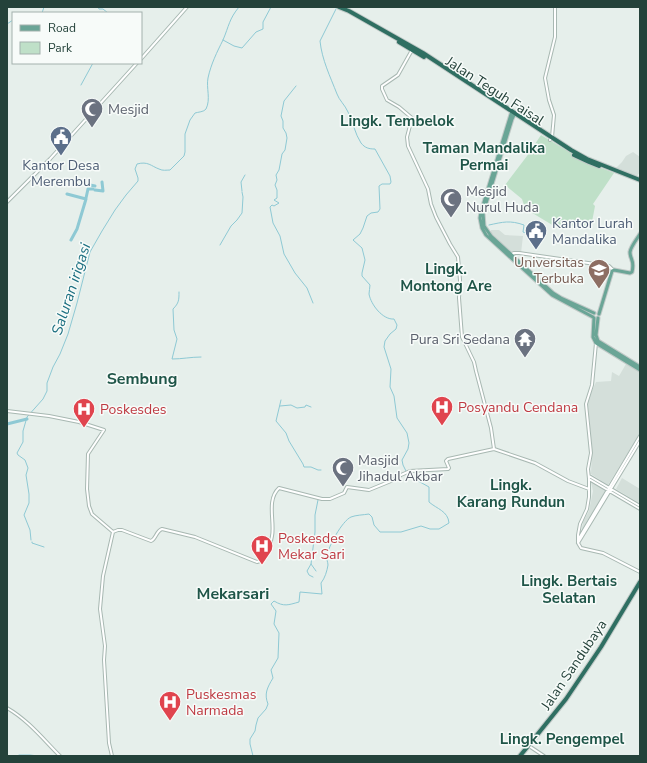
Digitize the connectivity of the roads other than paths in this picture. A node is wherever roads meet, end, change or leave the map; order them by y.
1 (187, 7) edge
2 (555, 7) edge
3 (340, 8) edge
4 (413, 49) junction
5 (142, 58) edge
6 (136, 64) edge
7 (513, 113) junction
8 (551, 139) junction
9 (640, 181) edge
10 (7, 202) edge
11 (640, 234) edge
12 (509, 254) junction
13 (613, 270) junction
14 (596, 316) junction
15 (596, 343) junction
16 (609, 350) junction
17 (640, 369) edge
18 (7, 411) edge
19 (640, 436) edge
20 (640, 441) edge
21 (494, 449) junction
22 (589, 476) junction
23 (589, 479) junction
24 (589, 488) junction
25 (610, 489) junction
26 (639, 506) edge
27 (112, 532) junction
28 (578, 542) junction
29 (640, 572) edge
30 (639, 585) edge
31 (7, 708) edge
32 (529, 746) junction
33 (60, 756) edge
34 (112, 756) edge
35 (520, 756) edge
36 (544, 756) edge

1 - 5 street
2 - 8 street
3 - 4 highway, Jalan Teguh Faisal
4 - 7 highway, Jalan Teguh Faisal
4 - 21 street
6 - 10 street
7 - 8 highway, Jalan Teguh Faisal
7 - 12 main road
8 - 9 highway, Jalan Teguh Faisal
11 - 13 main road
12 - 13 street
12 - 14 main road
13 - 14 main road
14 - 15 main road
14 - 16 main road
15 - 16 main road
15 - 22 street
16 - 17 main road
18 - 27 street
19 - 25 street
20 - 25 street
21 - 24 street
21 - 27 street
22 - 23 street
22 - 25 street
23 - 24 street
23 - 25 street
24 - 28 street
25 - 26 street
25 - 28 street
27 - 34 street
28 - 29 street
30 - 32 highway, Jalan Sandubaya
31 - 33 street
32 - 35 highway, Jalan Sandubaya
32 - 36 street

